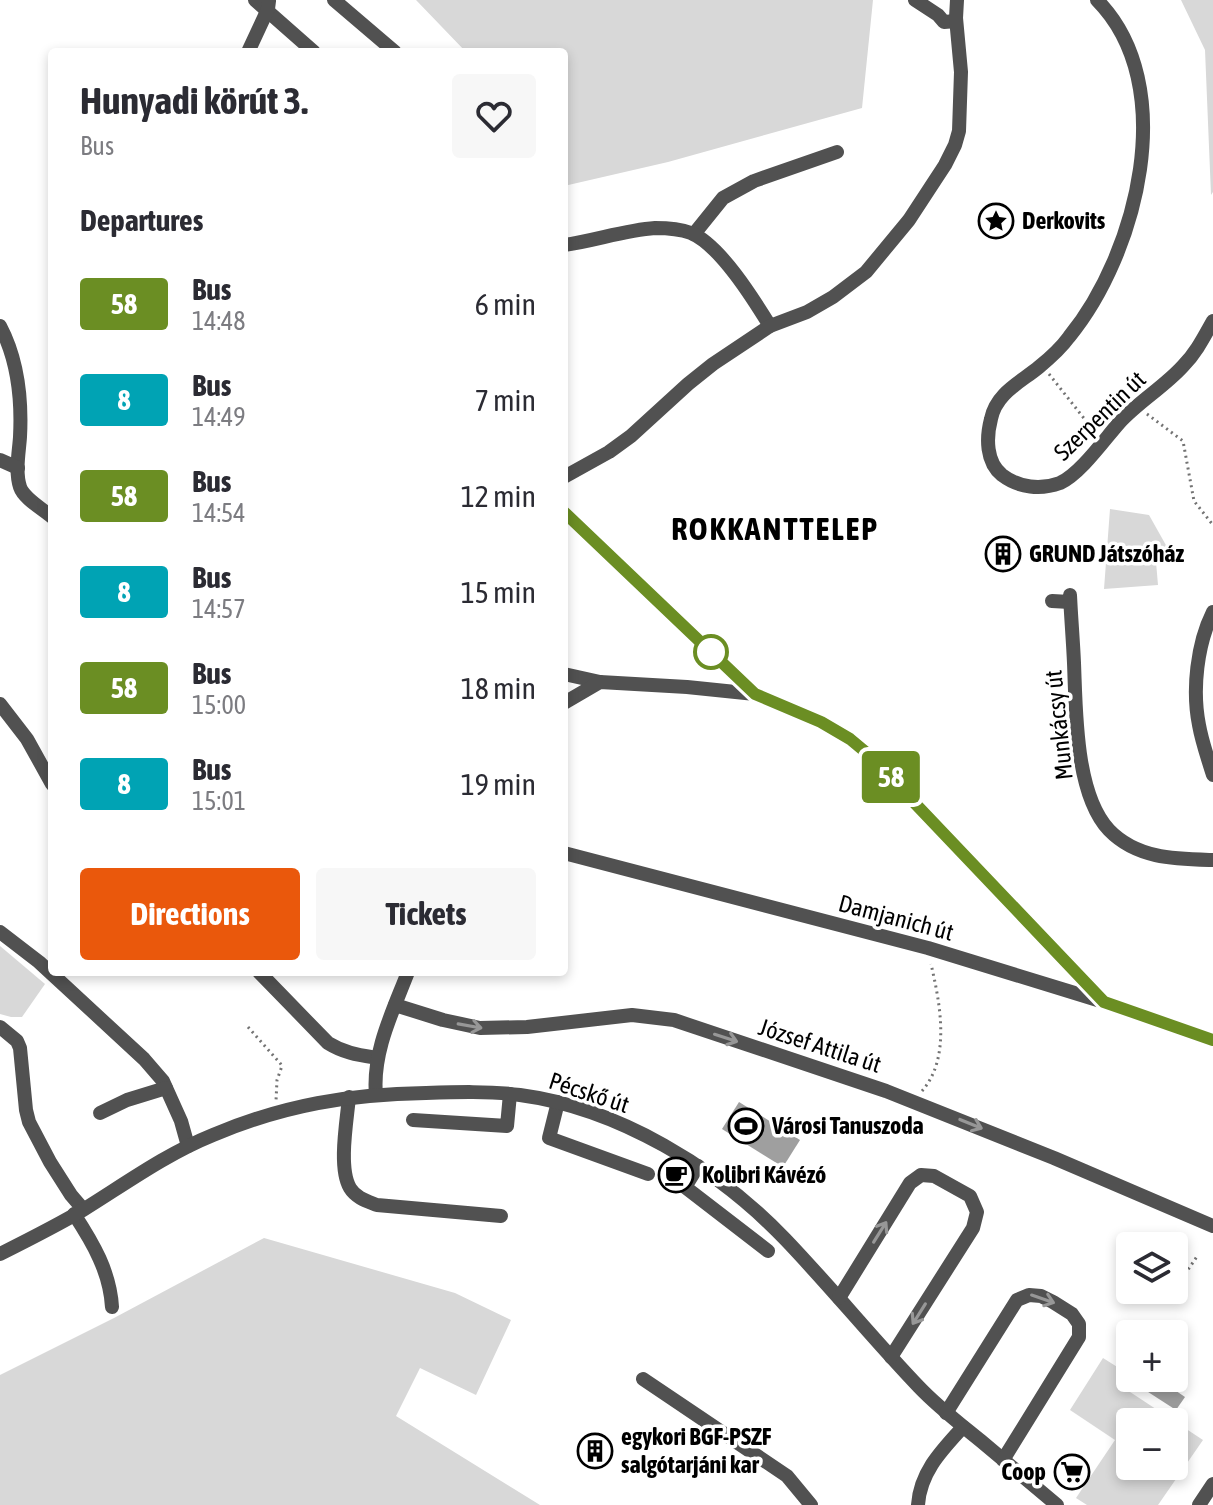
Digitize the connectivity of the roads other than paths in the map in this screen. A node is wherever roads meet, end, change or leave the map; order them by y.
1 (255, 0) edge
2 (334, 0) edge
3 (915, 0) edge
4 (957, 0) edge
5 (1097, 0) edge
6 (268, 5) edge
7 (956, 21) junction
8 (250, 48) edge
9 (310, 48) edge
10 (387, 48) edge
11 (837, 152) dead end
12 (694, 234) junction
13 (568, 244) edge
14 (1213, 321) edge
15 (0, 326) edge
16 (770, 326) junction
17 (0, 460) edge
18 (18, 468) junction
19 (568, 475) edge
20 (48, 514) edge
21 (568, 516) edge
22 (1052, 601) dead end
23 (1213, 612) edge
24 (568, 675) edge
25 (600, 682) junction
26 (755, 694) junction
27 (568, 701) edge
28 (0, 704) edge
29 (1213, 775) edge
30 (48, 777) edge
31 (568, 854) edge
32 (1213, 860) edge
33 (0, 932) edge
34 (48, 970) edge
35 (54, 976) edge
36 (263, 976) edge
37 (406, 976) edge
38 (1104, 1002) junction
39 (395, 1005) junction
40 (0, 1027) edge
41 (1213, 1040) edge
42 (377, 1058) junction
43 (166, 1088) junction
44 (510, 1094) junction
45 (376, 1095) junction
46 (349, 1097) junction
47 (558, 1102) junction
48 (100, 1113) dead end
49 (413, 1120) dead end
50 (188, 1146) junction
51 (698, 1166) junction
52 (648, 1174) dead end
53 (79, 1212) junction
54 (501, 1216) dead end
55 (1213, 1226) edge
56 (768, 1251) dead end
57 (0, 1254) edge
58 (839, 1298) junction
59 (112, 1307) dead end
60 (891, 1357) junction
61 (643, 1379) dead end
62 (946, 1413) junction
63 (963, 1427) junction
64 (1003, 1460) junction
65 (1213, 1484) edge
66 (811, 1505) edge
67 (918, 1505) edge
68 (1057, 1505) edge
69 (1199, 1505) edge

1 - 6 street
2 - 10 street
3 - 7 street
4 - 7 street
5 - 14 street, Szerpentin út
6 - 8 street
6 - 9 street
7 - 16 street
11 - 12 street
12 - 13 street
12 - 16 street
15 - 18 street
16 - 19 street
17 - 18 street
18 - 20 street
21 - 26 street
22 - 32 street, Munkácsy út
23 - 29 street
24 - 25 street
25 - 26 street
25 - 27 street
26 - 38 street
28 - 30 street
31 - 38 street, Damjanich út
33 - 34 street
35 - 43 street
36 - 42 street
37 - 39 street
38 - 41 street, Damjanich út
39 - 42 street
39 -> 55 street, József Attila út
40 - 53 street
42 - 45 street
43 - 48 street
43 - 50 street
44 - 45 street, Pécskő út
44 - 47 street, Pécskő út
44 - 49 street
45 - 46 street, Pécskő út
46 - 50 street, Pécskő út
46 - 54 street
47 - 51 street, Pécskő út
47 - 52 street
50 - 53 street, Pécskő út
51 - 56 street
51 - 58 street, Pécskő út
53 - 57 street, Pécskő út
53 - 59 street
58 - 60 street, Pécskő út
58 -> 60 street
60 - 62 street, Pécskő út
61 - 66 street
62 - 63 street, Pécskő út
62 -> 64 street
63 - 64 street, Pécskő út
63 - 67 street
64 - 68 street, Pécskő út
65 - 69 street

